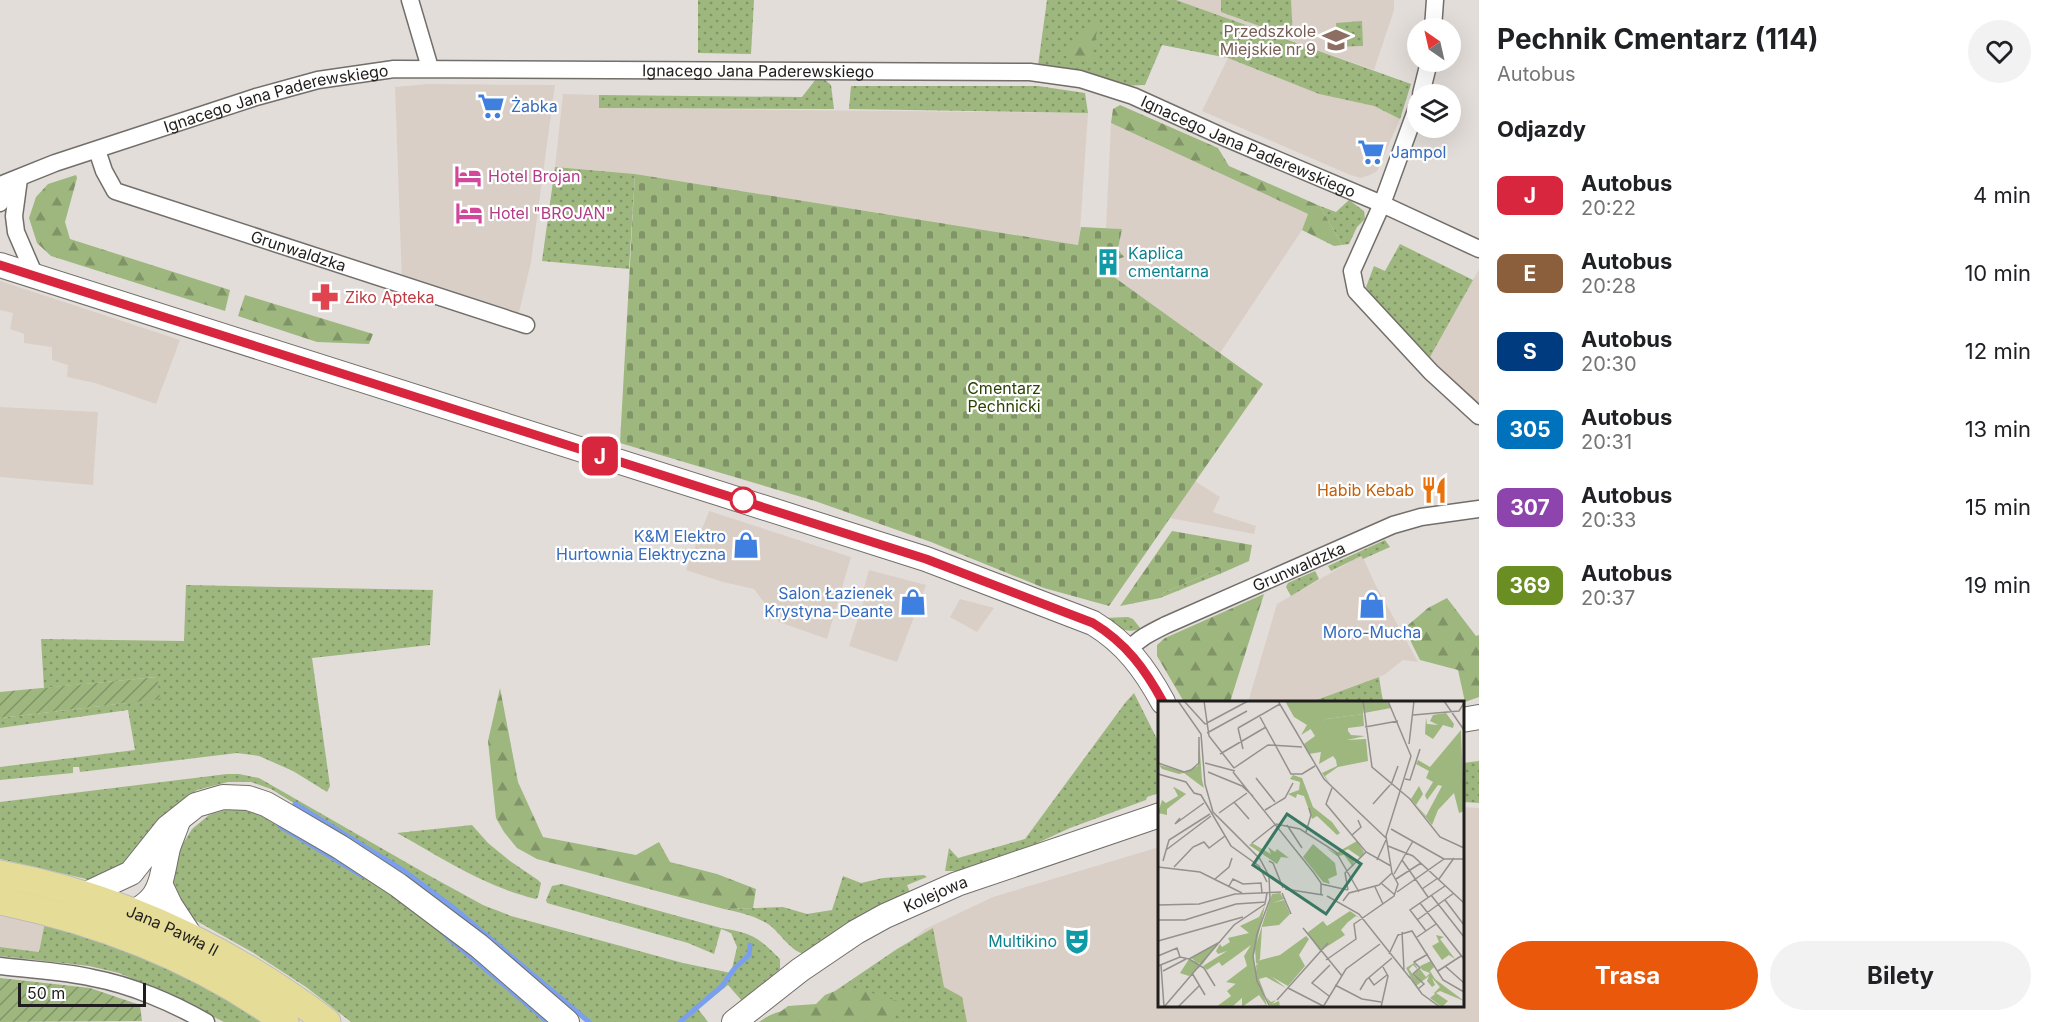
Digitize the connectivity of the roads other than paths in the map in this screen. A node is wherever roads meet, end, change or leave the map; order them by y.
1 (410, 0) edge
2 (1435, 0) edge
3 (1434, 18) edge
4 (430, 68) junction
5 (1407, 135) edge
6 (97, 150) junction
7 (19, 178) junction
8 (0, 185) edge
9 (0, 203) edge
10 (1382, 204) junction
11 (1479, 249) edge
12 (0, 265) edge
13 (35, 276) junction
14 (526, 325) dead end
15 (1479, 416) edge
16 (1479, 509) edge
17 (1129, 650) junction
18 (1162, 701) edge
19 (1158, 816) edge
20 (180, 818) junction
21 (131, 873) junction
22 (0, 874) edge
23 (160, 886) junction
24 (84, 895) junction
25 (0, 901) edge
26 (134, 913) junction
27 (102, 927) junction
28 (191, 937) junction
29 (153, 947) junction
30 (0, 966) edge
31 (206, 1022) edge
32 (285, 1022) edge
33 (327, 1022) edge
34 (567, 1022) edge
35 (735, 1022) edge

1 - 4 street
2 - 3 street
4 - 6 street, Ignacego Jana Paderewskiego
4 - 10 street, Ignacego Jana Paderewskiego
5 - 10 street
6 - 7 street, Ignacego Jana Paderewskiego
6 - 14 street, Grunwaldzka
7 - 8 street, Ignacego Jana Paderewskiego
7 - 9 street, Ignacego Jana Paderewskiego
7 - 13 street
10 - 11 street, Ignacego Jana Paderewskiego
10 - 15 street
12 - 13 street
13 - 17 street
16 - 17 street, Grunwaldzka
17 - 18 street
19 - 35 street, Kolejowa
20 - 21 street
20 - 23 street
20 - 34 street
21 - 24 street
21 - 26 street
22 - 24 main road, Jana Pawła II
23 - 26 street
23 - 28 street
24 - 26 main road, Jana Pawła II
25 - 27 main road, Jana Pawła II
26 - 27 street
26 - 28 main road, Jana Pawła II
26 - 29 street
27 - 29 main road, Jana Pawła II
28 - 33 main road, Jana Pawła II
29 - 32 main road, Jana Pawła II
30 - 31 street

